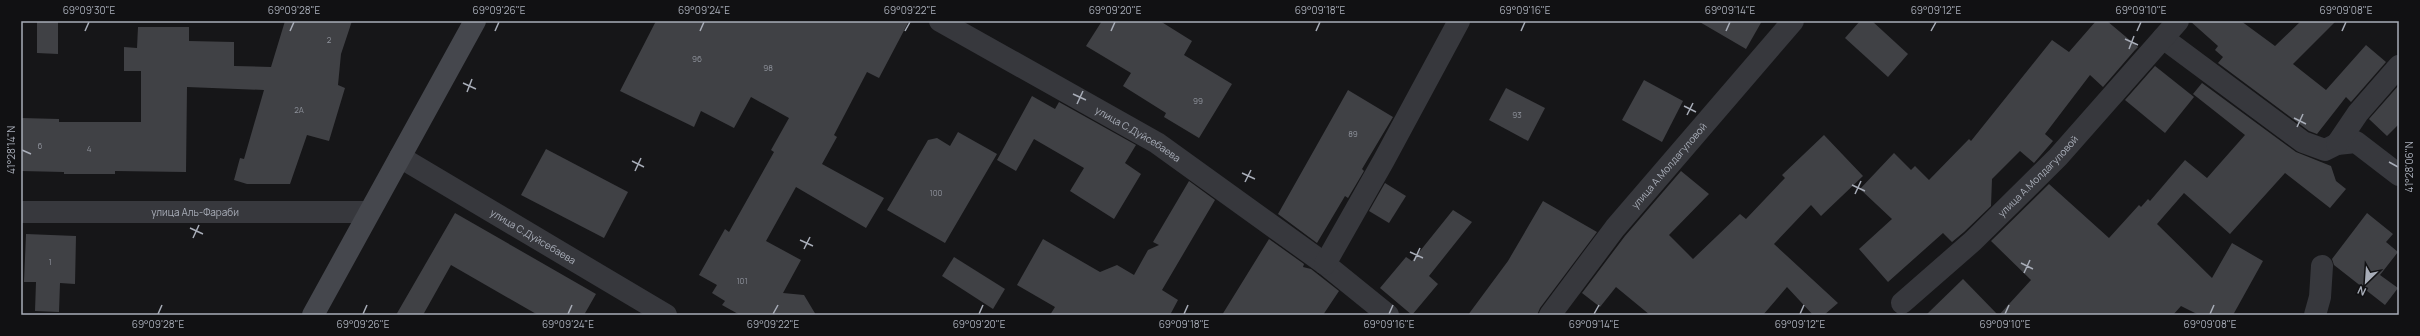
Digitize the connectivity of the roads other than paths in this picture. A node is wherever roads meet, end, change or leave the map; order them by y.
1 (475, 21) edge
2 (940, 21) edge
3 (1459, 21) edge
4 (1793, 21) edge
5 (2178, 21) edge
6 (2163, 38) junction
7 (2399, 66) edge
8 (2337, 144) junction
9 (400, 157) junction
10 (2399, 175) edge
11 (21, 212) edge
12 (368, 212) junction
13 (1325, 264) junction
14 (2322, 266) dead end
15 (1902, 303) dead end
16 (313, 315) edge
17 (666, 315) edge
18 (1388, 315) edge
19 (1550, 315) edge
20 (2315, 315) edge

1 - 9 street
2 - 13 street, улица С.Дуйсебаева
3 - 13 street
4 - 19 street, улица А.Молдагуловой
5 - 6 street, улица А.Молдагуловой
6 - 8 street
6 - 15 street, улица А.Молдагуловой
7 - 8 street
8 - 10 street
9 - 12 street
9 - 17 street, улица С.Дуйсебаева
11 - 12 street, улица Аль-Фараби
12 - 16 street
13 - 18 street, улица С.Дуйсебаева
14 - 20 street

